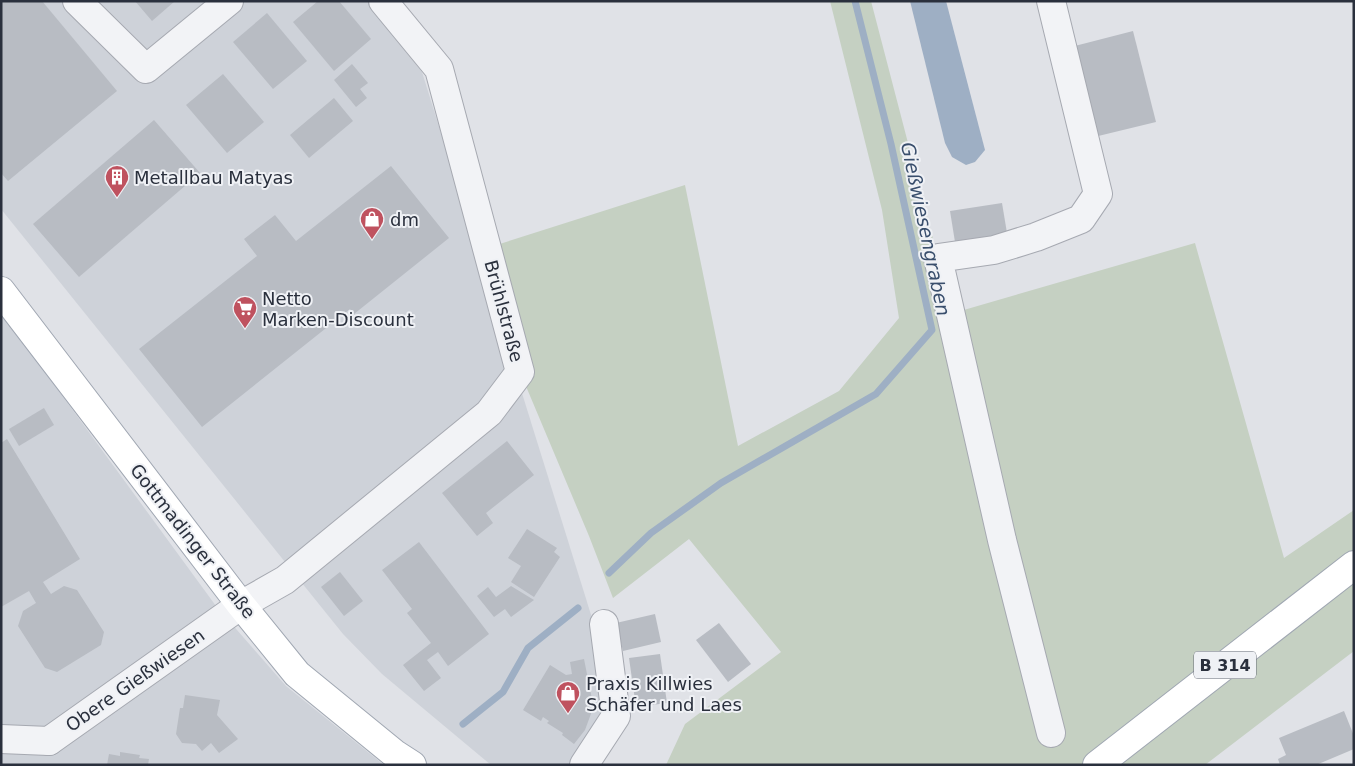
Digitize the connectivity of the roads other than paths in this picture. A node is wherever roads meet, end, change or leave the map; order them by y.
1 (77, 1) edge
2 (229, 1) edge
3 (383, 1) edge
4 (1051, 1) edge
5 (1, 291) edge
6 (1354, 565) edge
7 (241, 604) junction
8 (604, 624) dead end
9 (1051, 733) dead end
10 (1, 739) edge
11 (50, 753) edge
12 (412, 765) edge
13 (584, 765) edge
14 (1097, 765) edge

1 - 2 street
3 - 7 street, Brühlstraße
4 - 9 street
5 - 7 main road, Gottmadinger Straße
6 - 14 main road, B 314
7 - 11 street, Obere Gießwiesen
7 - 12 main road, Gottmadinger Straße
8 - 13 street
10 - 11 street

